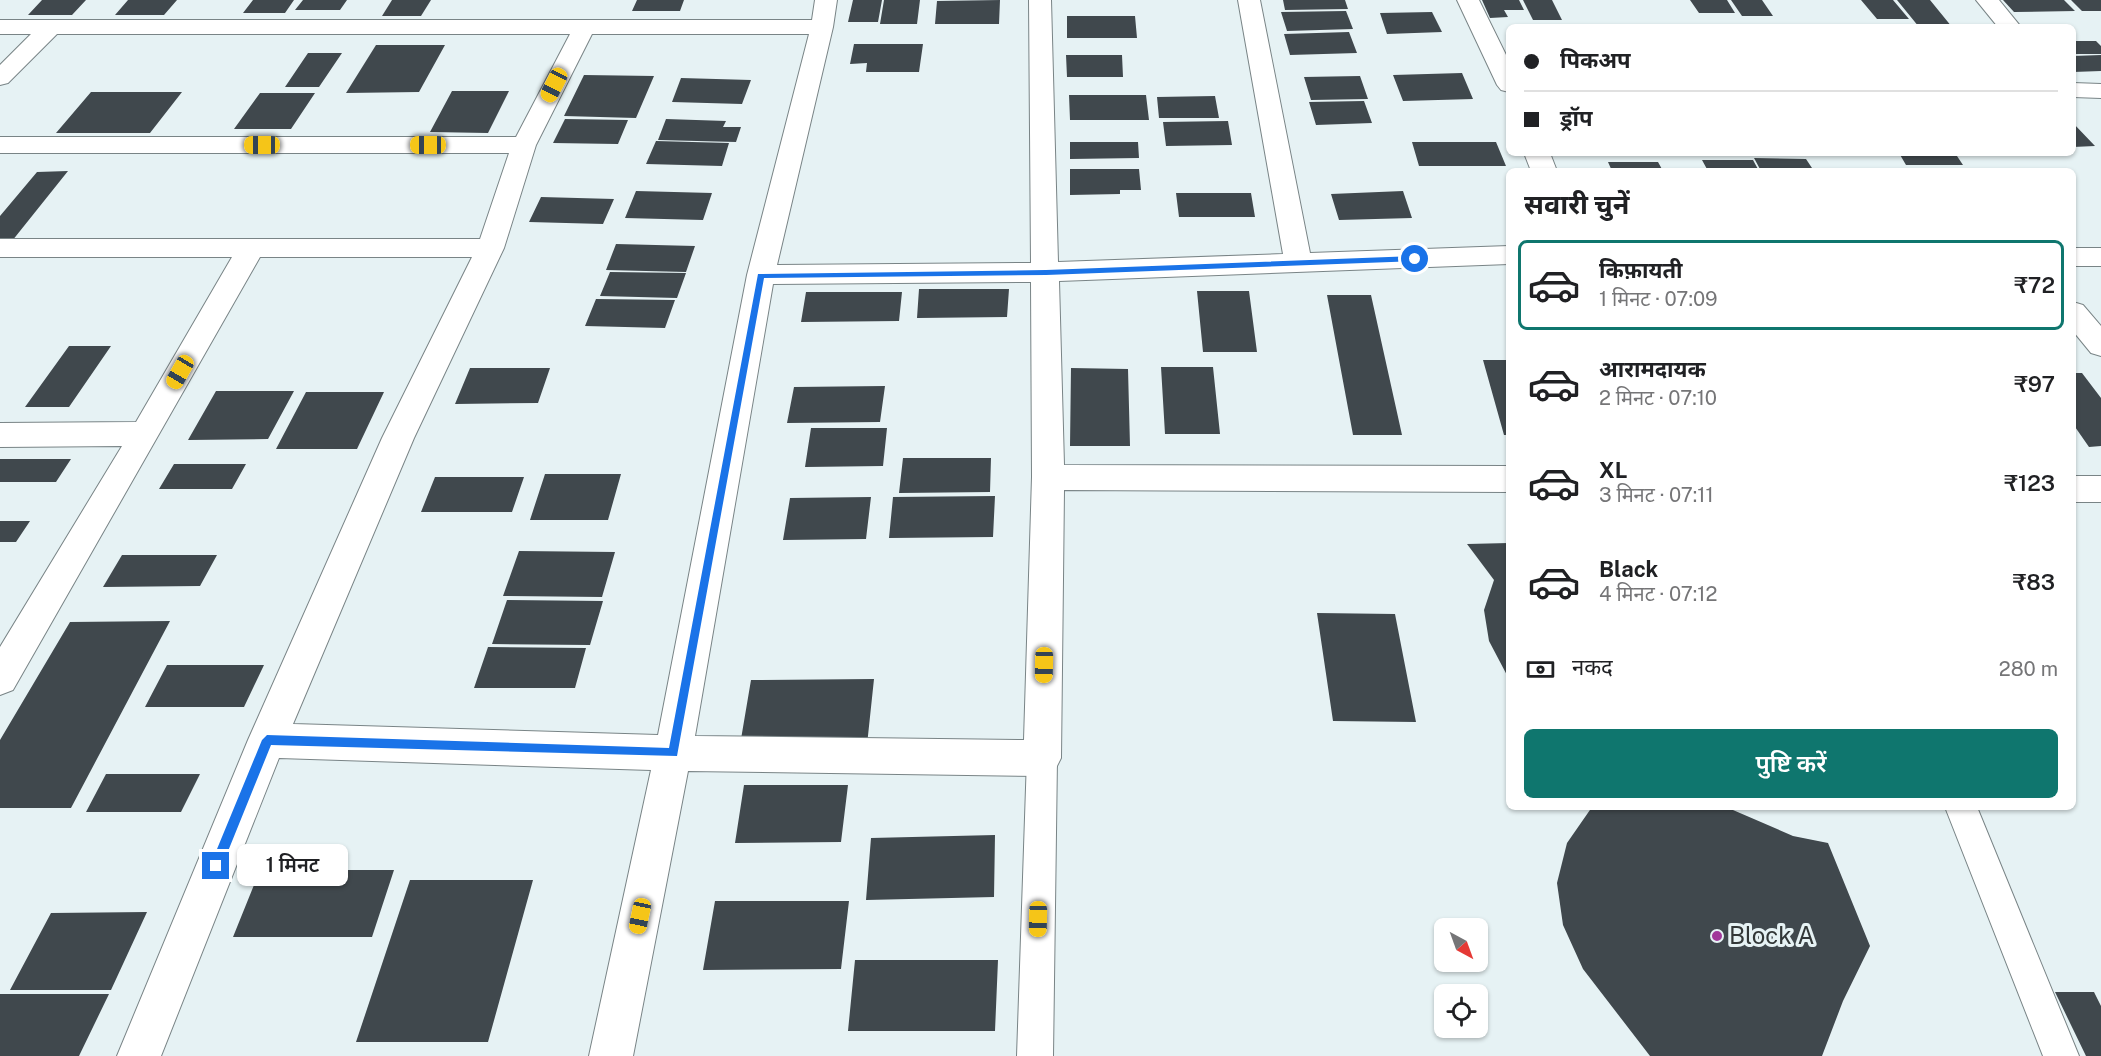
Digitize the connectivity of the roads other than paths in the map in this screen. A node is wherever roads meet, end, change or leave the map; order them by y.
1 (1040, 0) edge
2 (1249, 0) edge
3 (1468, 0) edge
4 (1987, 0) edge
5 (824, 14) edge
6 (2007, 24) edge
7 (585, 26) junction
8 (0, 27) edge
9 (51, 27) junction
10 (0, 78) edge
11 (1506, 79) edge
12 (2076, 90) edge
13 (2101, 91) edge
14 (0, 145) edge
15 (524, 145) junction
16 (0, 248) edge
17 (251, 248) junction
18 (490, 249) junction
19 (1506, 255) edge
20 (2076, 257) edge
21 (2101, 257) edge
22 (1299, 264) junction
23 (1046, 272) junction
24 (760, 276) junction
25 (2076, 316) edge
26 (2101, 346) edge
27 (145, 434) junction
28 (0, 435) edge
29 (1048, 477) junction
30 (1506, 479) edge
31 (0, 679) edge
32 (267, 740) junction
33 (674, 753) junction
34 (1042, 759) junction
35 (1962, 810) edge
36 (139, 1056) edge
37 (611, 1056) edge
38 (1035, 1056) edge
39 (2061, 1056) edge

1 - 23 street
2 - 22 street
3 - 11 street
4 - 6 street
5 - 7 street
5 - 24 street
7 - 9 street
7 - 15 street
8 - 9 street
9 - 10 street
12 - 13 street
14 - 15 street
15 - 18 street
16 - 17 street
17 - 18 street
17 - 27 street
18 - 32 street
19 - 22 street
20 - 21 street
22 - 23 street
23 - 24 street
23 - 29 street
24 - 33 street
25 - 26 street
27 - 28 street
27 - 31 street
29 - 30 street
29 - 34 street
32 - 33 street
32 - 36 street
33 - 34 street
33 - 37 street
34 - 38 lane
35 - 39 lane

